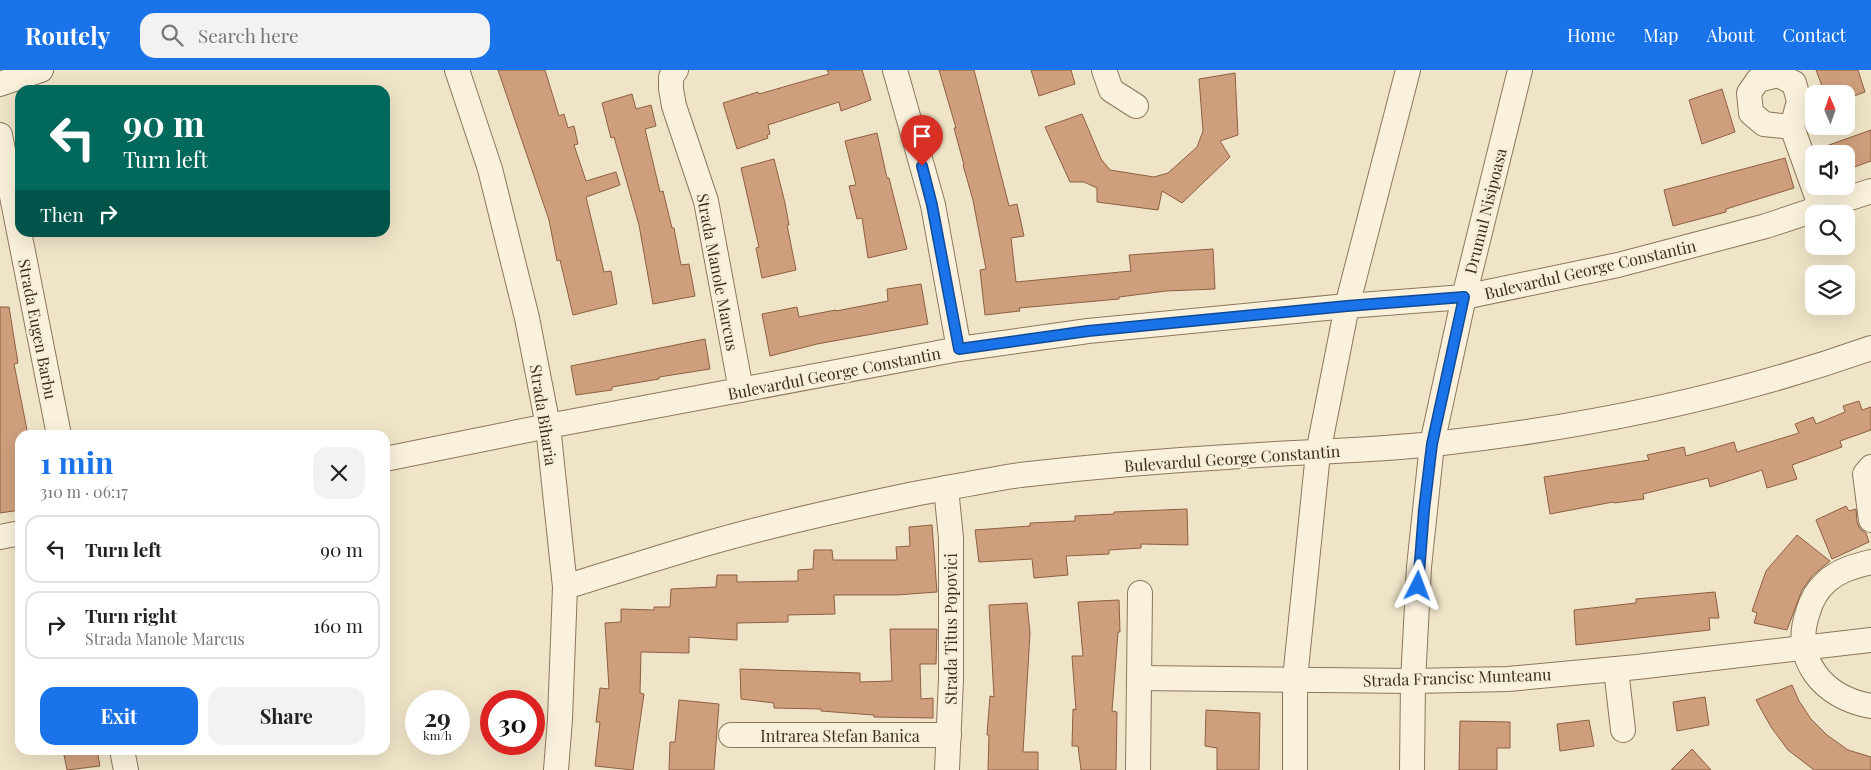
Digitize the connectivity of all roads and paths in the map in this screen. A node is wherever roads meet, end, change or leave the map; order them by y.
1 (41, 70) edge
2 (457, 70) edge
3 (676, 70) edge
4 (895, 70) edge
5 (1104, 70) edge
6 (1408, 70) edge
7 (1520, 70) edge
8 (0, 84) edge
9 (1136, 106) dead end
10 (1792, 127) dead end
11 (0, 135) edge
12 (1871, 190) edge
13 (1820, 205) edge
14 (1829, 205) edge
15 (15, 211) edge
16 (1805, 213) edge
17 (20, 237) edge
18 (1464, 297) junction
19 (1347, 306) junction
20 (1871, 348) edge
21 (959, 349) junction
22 (741, 390) junction
23 (548, 426) junction
24 (58, 430) edge
25 (1432, 444) junction
26 (1318, 453) junction
27 (390, 458) edge
28 (1871, 467) edge
29 (946, 488) junction
30 (1871, 520) edge
31 (15, 534) edge
32 (0, 537) edge
33 (1871, 562) edge
34 (565, 587) junction
35 (1140, 593) dead end
36 (1871, 640) edge
37 (1804, 647) junction
38 (1616, 669) junction
39 (1139, 678) junction
40 (1295, 679) junction
41 (1413, 681) junction
42 (1871, 706) edge
43 (1623, 730) dead end
44 (731, 735) dead end
45 (949, 735) junction
46 (123, 755) edge
47 (126, 770) edge
48 (556, 770) edge
49 (947, 770) edge
50 (1138, 770) edge
51 (1295, 770) edge
52 (1412, 770) edge

1 - 8 street
2 - 23 street, Strada Biharia
3 - 22 street, Strada Manole Marcus
4 - 21 street
5 - 9 street
6 - 19 street
7 - 18 street, Drumul Nisipoasa
10 - 13 street
11 - 15 street, Strada Eugen Barbu
12 - 14 street, Bulevardul George Constantin
16 - 18 street, Bulevardul George Constantin
17 - 24 street, Strada Eugen Barbu
18 - 19 street, Bulevardul George Constantin
18 - 25 street, Drumul Nisipoasa
19 - 21 street, Bulevardul George Constantin
19 - 26 street
20 - 25 street, Bulevardul George Constantin
21 - 22 street, Bulevardul George Constantin
22 - 23 street, Bulevardul George Constantin
23 - 27 street, Bulevardul George Constantin
23 - 34 street, Strada Biharia
25 - 26 street, Bulevardul George Constantin
25 - 41 street, Drumul Nisipoasa
26 - 29 street, Bulevardul George Constantin
26 - 40 street
28 - 30 street
29 - 34 street, Bulevardul George Constantin
29 - 45 street, Strada Titus Popovici
31 - 32 street
33 - 37 street
34 - 48 street, Strada Biharia
35 - 39 street
36 - 37 street, Strada Francisc Munteanu
37 - 38 street, Strada Francisc Munteanu
37 - 42 street
38 - 41 street, Strada Francisc Munteanu
38 - 43 street
39 - 40 street, Strada Francisc Munteanu
39 - 50 street
40 - 41 street, Strada Francisc Munteanu
40 - 51 street
41 - 52 street, Drumul Nisipoasa
44 - 45 street, Intrarea Stefan Banica
45 - 49 street, Strada Titus Popovici
46 - 47 street

